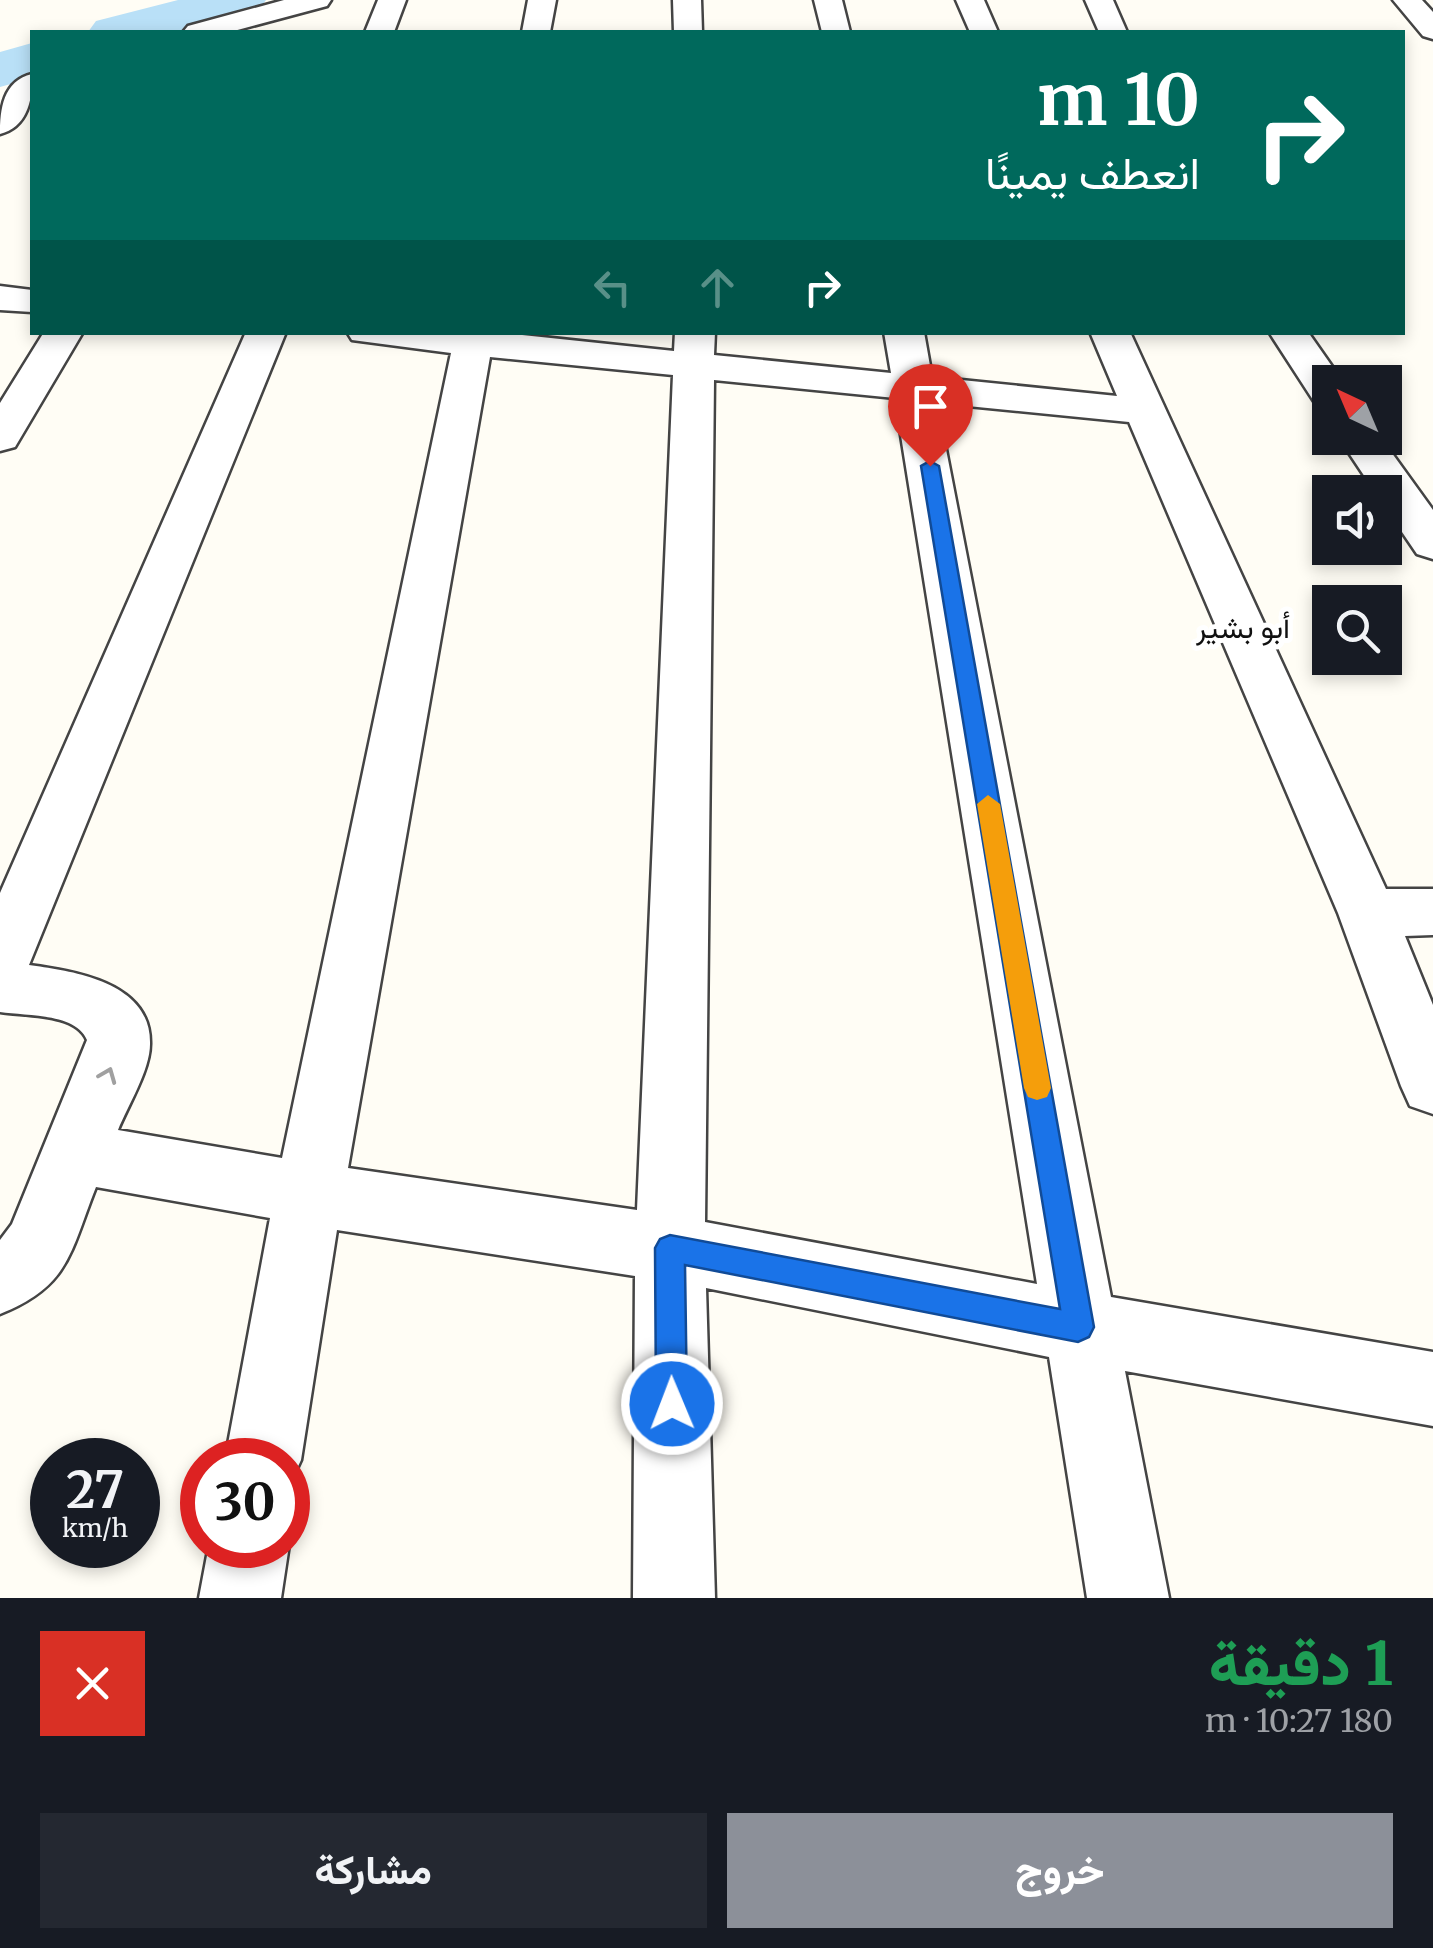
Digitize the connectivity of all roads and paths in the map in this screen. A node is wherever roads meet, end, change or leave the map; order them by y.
1 (317, 0) edge
2 (392, 0) edge
3 (542, 0) edge
4 (687, 0) edge
5 (828, 0) edge
6 (970, 0) edge
7 (1099, 0) edge
8 (1406, 0) edge
9 (230, 28) edge
10 (381, 30) edge
11 (536, 30) edge
12 (688, 30) edge
13 (836, 30) edge
14 (983, 30) edge
15 (1112, 30) edge
16 (1433, 30) edge
17 (30, 84) edge
18 (30, 86) edge
19 (0, 92) edge
20 (0, 124) edge
21 (0, 298) edge
22 (30, 301) edge
23 (62, 335) edge
24 (265, 335) edge
25 (420, 335) edge
26 (1111, 335) edge
27 (1290, 335) edge
28 (474, 338) edge
29 (696, 349) edge
30 (911, 360) edge
31 (1312, 367) edge
32 (1142, 411) junction
33 (0, 438) edge
34 (1372, 455) edge
35 (1433, 544) edge
36 (1433, 912) edge
37 (1367, 913) junction
38 (0, 962) edge
39 (0, 987) edge
40 (1433, 1086) edge
41 (76, 1153) junction
42 (309, 1194) junction
43 (670, 1248) junction
44 (0, 1280) edge
45 (1078, 1327) junction
46 (1433, 1390) edge
47 (267, 1438) edge
48 (245, 1568) edge
49 (240, 1598) edge
50 (674, 1598) edge
51 (1128, 1598) edge

1 - 9 street
2 - 10 street
3 - 11 street
4 - 12 street
5 - 13 street
6 - 14 street
7 - 15 street
8 - 16 street
17 - 19 street
18 - 20 street
21 - 22 street
23 - 33 street
24 - 38 street
25 - 28 street
26 - 32 street
27 - 31 street
28 - 29 street
28 - 42 street
29 - 30 street
29 - 43 street
30 - 32 street
30 - 45 street
32 - 37 street
34 - 35 street
36 - 37 street
37 - 40 street
41 -> 39 street
41 - 42 street
41 - 44 street
42 - 43 street
42 - 47 street
43 - 45 street
43 - 50 street
45 - 46 street
45 - 51 street
48 - 49 street

